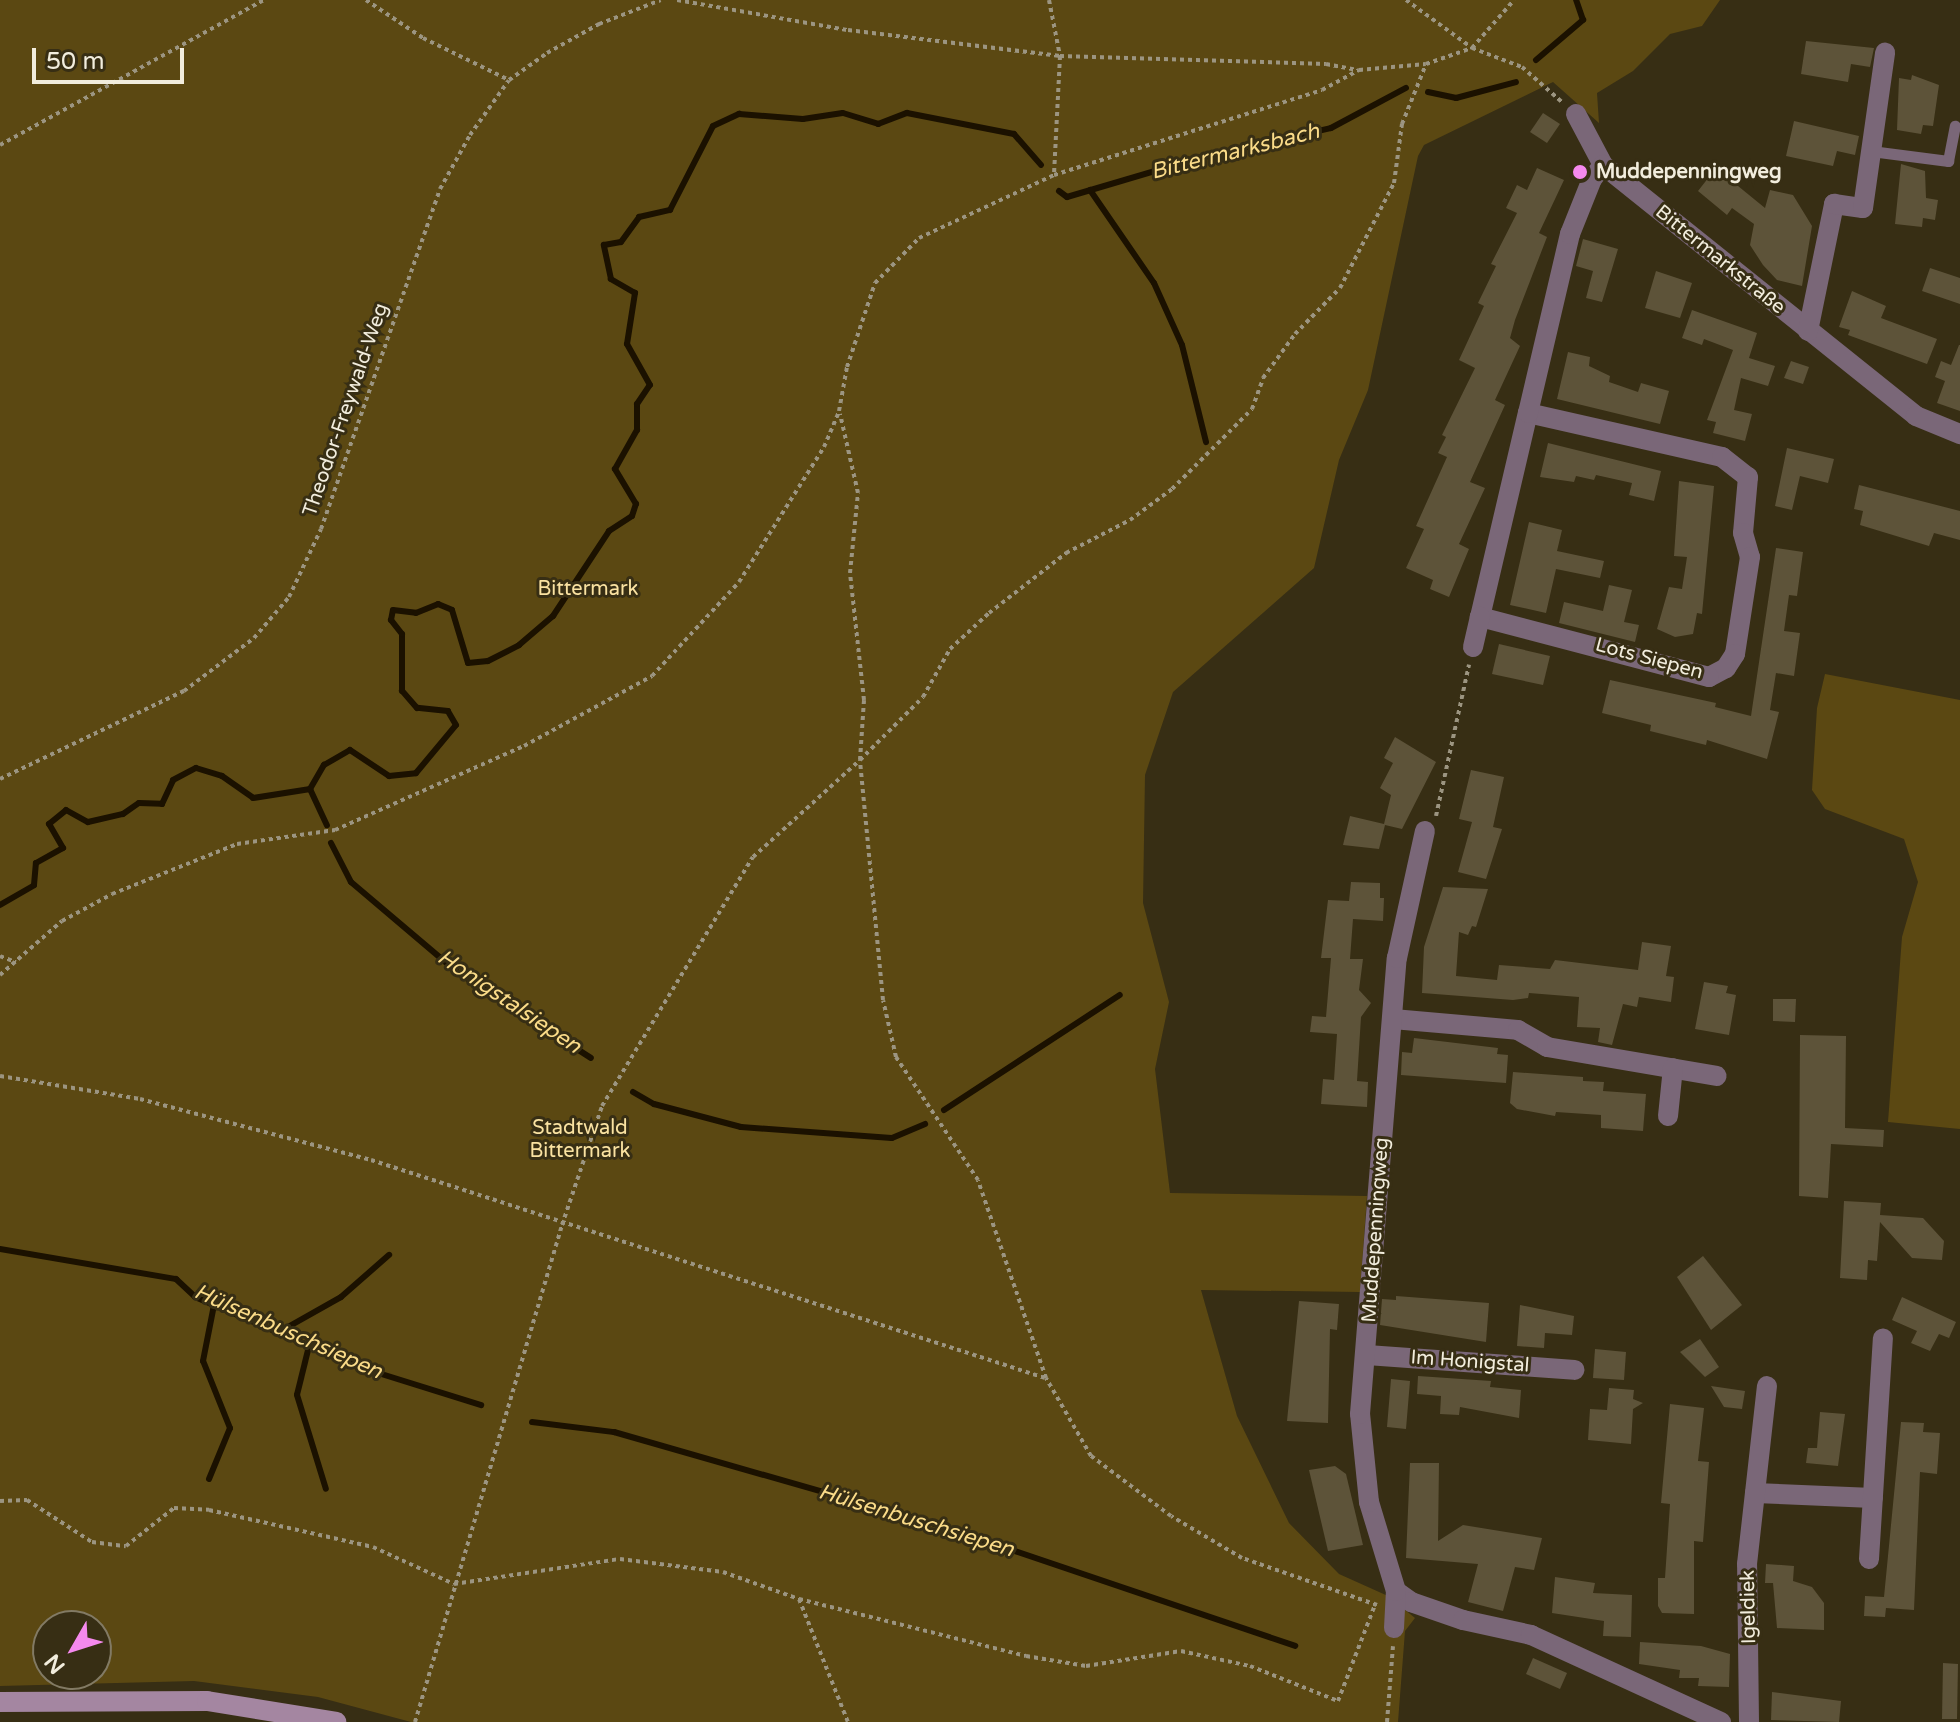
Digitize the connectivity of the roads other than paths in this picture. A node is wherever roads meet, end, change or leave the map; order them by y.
1 (1885, 53) dead end
2 (1576, 114) road end
3 (1955, 126) dead end
4 (1871, 151) junction
5 (1603, 165) junction
6 (1808, 331) junction
7 (1528, 413) junction
8 (1960, 434) edge
9 (1480, 617) junction
10 (1473, 647) road end
11 (1425, 831) road end
12 (1393, 1019) junction
13 (1673, 1068) junction
14 (1717, 1076) dead end
15 (1668, 1116) dead end
16 (1883, 1338) dead end
17 (1367, 1355) junction
18 (1574, 1370) dead end
19 (1767, 1386) dead end
20 (1755, 1493) junction
21 (1873, 1498) junction
22 (1869, 1559) dead end
23 (1396, 1591) junction
24 (1394, 1628) road end
25 (0, 1702) edge
26 (336, 1722) edge
27 (1721, 1722) edge
28 (1749, 1722) edge

1 - 4 street, Bittermarkstraße
2 - 5 street, Bittermarkstraße
3 - 4 lane
4 - 6 street, Bittermarkstraße
5 - 6 street, Bittermarkstraße
5 - 7 street
6 - 8 street, Bittermarkstraße
7 - 9 street
7 - 9 street, Lots Siepen
9 - 10 street
11 - 12 street, Muddepenningweg
12 - 13 street
12 - 17 street, Muddepenningweg
13 - 14 street
13 - 15 street
16 - 21 street
17 - 18 street, Im Honigstal
17 - 23 street, Muddepenningweg
19 - 20 street, Igeldiek
20 - 21 street
20 - 28 street, Igeldiek
21 - 22 street
23 - 24 street, Muddepenningweg
23 - 27 street
25 - 26 main road

